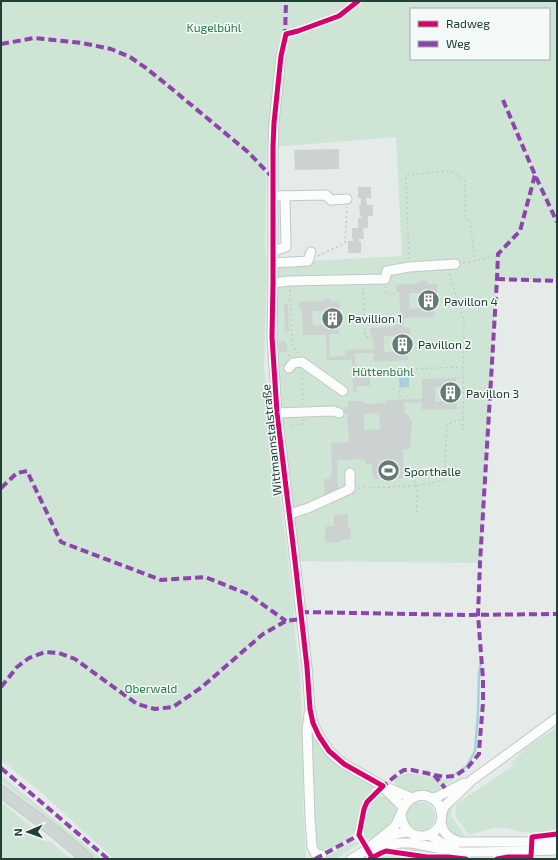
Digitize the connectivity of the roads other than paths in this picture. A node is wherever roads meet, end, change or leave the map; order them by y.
1 (281, 56) dead end
2 (273, 196) junction
3 (284, 196) junction
4 (347, 199) road end
5 (273, 251) junction
6 (310, 257) road end
7 (273, 263) junction
8 (451, 264) road end
9 (273, 282) junction
10 (289, 368) dead end
11 (343, 391) dead end
12 (277, 413) junction
13 (339, 413) dead end
14 (350, 473) dead end
15 (290, 514) junction
16 (310, 709) junction
17 (557, 718) edge
18 (472, 780) junction
19 (383, 786) junction
20 (1, 791) edge
21 (412, 798) junction
22 (431, 798) junction
23 (402, 811) junction
24 (442, 813) junction
25 (441, 823) junction
26 (409, 832) junction
27 (429, 835) junction
28 (556, 849) edge
29 (470, 852) junction
30 (361, 853) junction
31 (322, 855) dead end
32 (87, 859) edge
33 (351, 859) edge

1 - 2 street, Wittmannstalstraße
2 - 3 street
2 - 5 street, Wittmannstalstraße
3 - 4 street
3 - 5 street
5 - 7 street, Wittmannstalstraße
6 - 7 street
7 - 9 street, Wittmannstalstraße
8 - 9 street
9 - 12 street, Wittmannstalstraße
10 - 11 street
12 - 13 street
12 - 15 street, Wittmannstalstraße
14 - 15 street
15 - 16 street, Wittmannstalstraße
16 - 19 street, Wittmannstalstraße
16 - 31 street
17 - 18 street
18 - 22 street
18 - 24 street
19 - 21 street, Wittmannstalstraße
19 - 23 street, Wittmannstalstraße
20 - 32 main road
21 - 22 street
21 - 23 street
22 - 24 street
23 - 26 street
23 - 30 street
24 - 25 street
25 - 27 street
25 - 28 street
26 - 27 street
26 - 30 street
27 - 29 street
28 - 29 street
29 - 30 street
30 - 33 street

